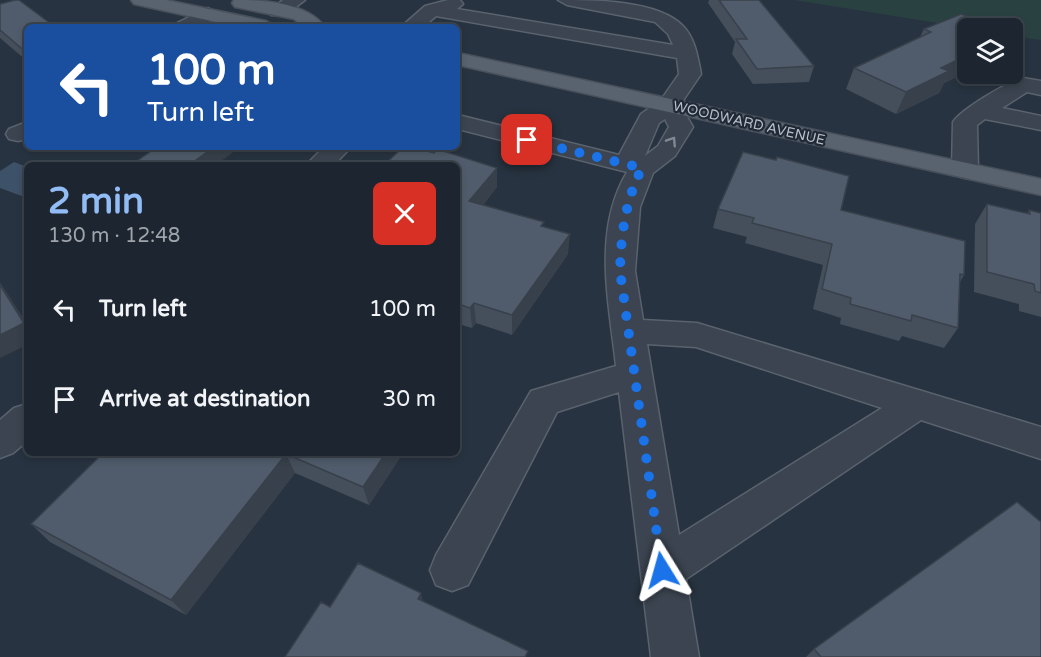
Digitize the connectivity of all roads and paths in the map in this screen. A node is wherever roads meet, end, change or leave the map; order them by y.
1 (140, 0) edge
2 (228, 0) edge
3 (296, 0) edge
4 (470, 0) edge
5 (567, 0) edge
6 (432, 10) junction
7 (278, 11) junction
8 (208, 14) junction
9 (190, 24) edge
10 (253, 24) edge
11 (311, 24) edge
12 (415, 24) edge
13 (687, 54) junction
14 (460, 59) edge
15 (1041, 88) edge
16 (669, 105) junction
17 (979, 111) junction
18 (460, 122) edge
19 (1041, 123) edge
20 (336, 150) edge
21 (322, 162) edge
22 (642, 168) junction
23 (965, 170) junction
24 (1041, 187) edge
25 (629, 332) junction
26 (635, 374) junction
27 (917, 404) junction
28 (24, 422) edge
29 (0, 442) edge
30 (1041, 443) edge
31 (452, 570) dead end
32 (662, 570) junction
33 (675, 657) edge

1 - 8 main road
2 - 7 main road
3 - 7 street
4 - 6 street
5 - 13 street
6 - 12 street
6 - 13 street
7 - 11 main road
8 - 9 street
8 - 10 main road
13 - 16 street
14 - 16 main road, WOODWARD AVENUE
15 - 17 street
16 - 22 street
16 - 23 main road, WOODWARD AVENUE
17 - 19 street
17 - 23 street
18 - 22 street
20 - 21 street
22 - 25 street
23 - 24 main road, WOODWARD AVENUE
25 - 26 street
25 - 27 street
26 - 31 street
26 - 32 street
27 - 30 street
27 - 32 street
28 - 29 street
32 - 33 street

